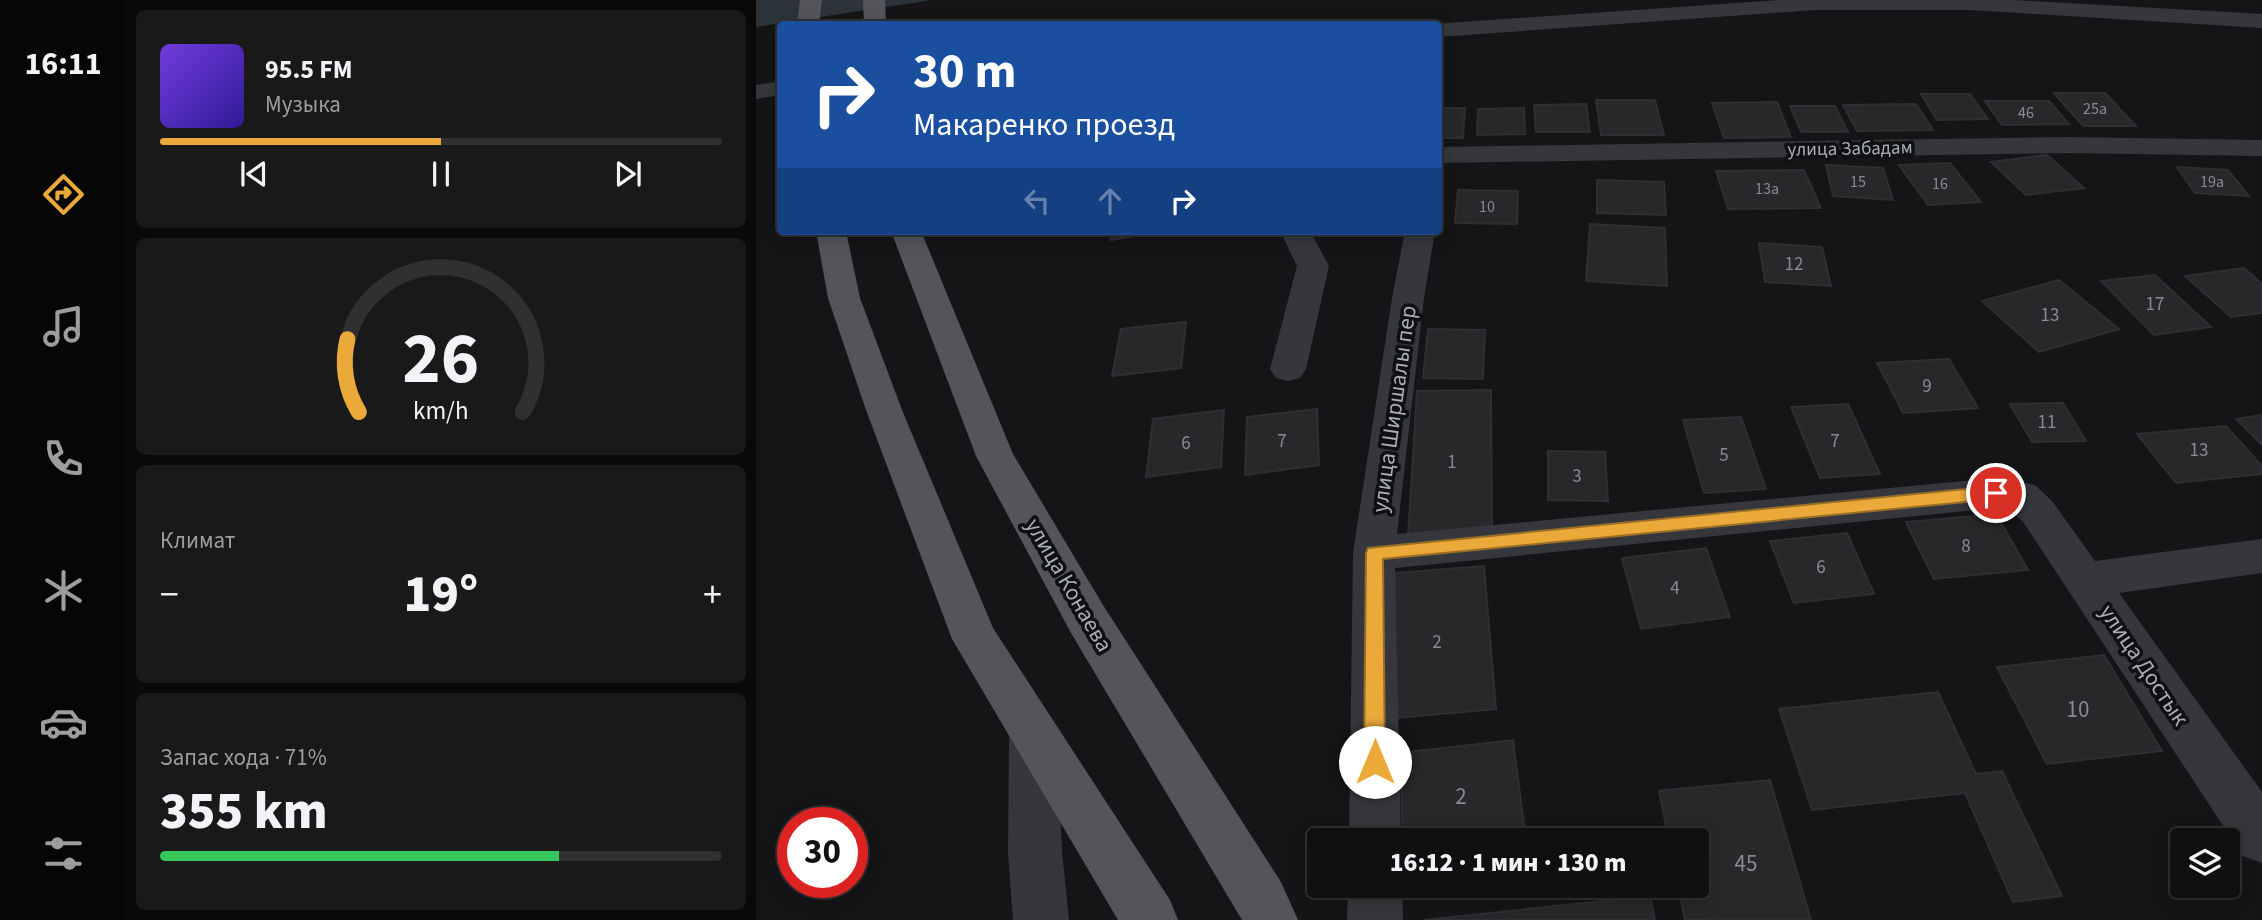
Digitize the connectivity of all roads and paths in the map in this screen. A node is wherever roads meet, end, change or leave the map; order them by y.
1 (811, 0) edge
2 (874, 0) edge
3 (808, 21) edge
4 (875, 21) edge
5 (2262, 21) edge
6 (1442, 30) edge
7 (777, 88) edge
8 (756, 92) edge
9 (2262, 148) edge
10 (1442, 160) edge
11 (832, 235) edge
12 (908, 235) edge
13 (1297, 235) edge
14 (1419, 235) edge
15 (1288, 369) dead end
16 (1374, 553) junction
17 (2262, 556) edge
18 (2085, 580) junction
19 (1033, 737) junction
20 (1375, 828) edge
21 (2262, 837) edge
22 (1375, 898) edge
23 (1041, 920) edge
24 (1150, 920) edge
25 (1270, 920) edge
26 (1375, 920) edge

1 - 3 main road
2 - 4 main road
5 - 6 street
7 - 8 street
9 - 10 street, улица Забадам
11 - 19 main road
12 - 25 main road, улица Конаева
13 - 15 street
14 - 16 street, улица Ширшалы пер
16 - 18 street, улица Достык
16 - 20 street, улица Ширшалы пер
17 - 18 street
18 - 21 street, улица Достык
19 - 23 street
19 - 24 main road
22 - 26 street

